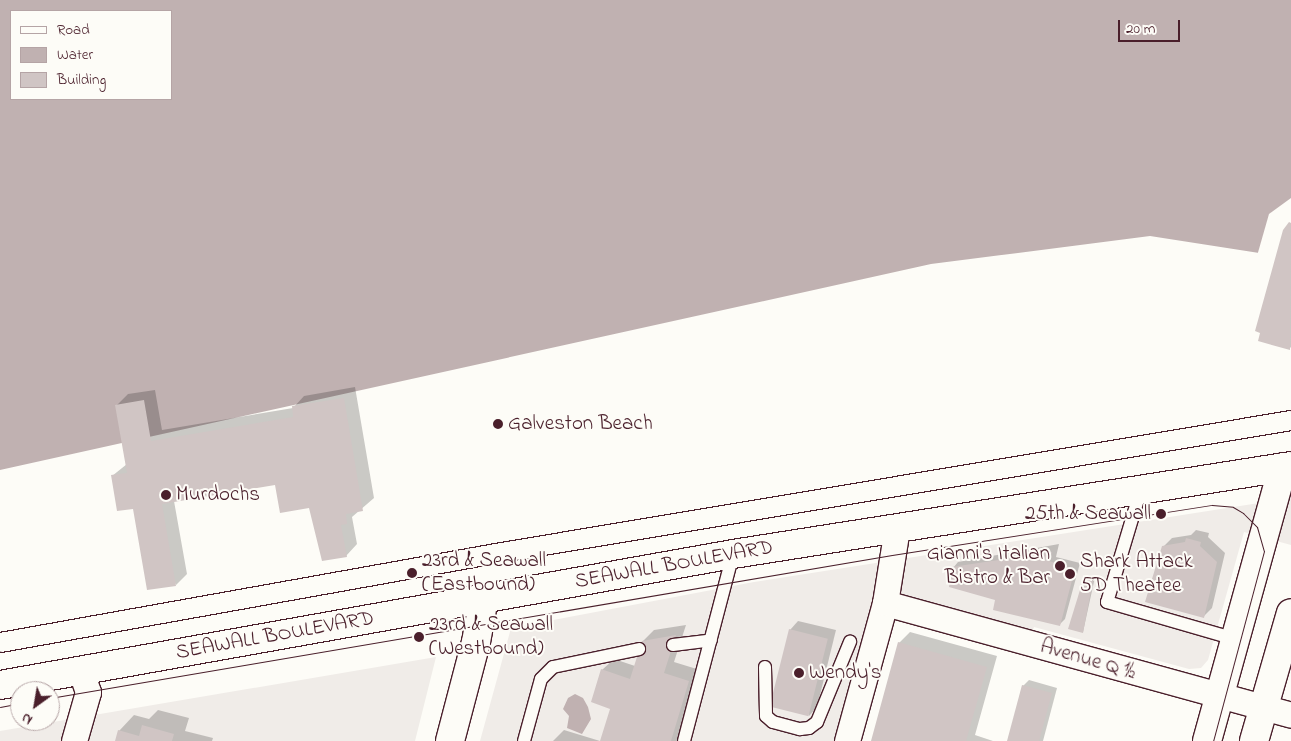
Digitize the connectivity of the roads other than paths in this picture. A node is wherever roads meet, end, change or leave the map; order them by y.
1 (1291, 420) edge
2 (1287, 467) edge
3 (1141, 488) junction
4 (897, 528) junction
5 (733, 554) junction
6 (484, 598) junction
7 (885, 603) junction
8 (1291, 613) edge
9 (1235, 639) junction
10 (711, 640) junction
11 (0, 642) edge
12 (850, 642) dead end
13 (672, 646) dead end
14 (639, 649) dead end
15 (765, 667) dead end
16 (81, 672) junction
17 (0, 685) edge
18 (1220, 696) junction
19 (1263, 708) junction
20 (1291, 715) edge
21 (74, 741) edge
22 (450, 741) edge
23 (524, 741) edge
24 (684, 741) edge
25 (848, 741) edge
26 (1207, 741) edge
27 (1254, 741) edge

1 - 11 street
2 - 3 main road, SEAWALL BOULEVARD
2 - 9 main road
3 - 4 main road, SEAWALL BOULEVARD
3 - 9 lane
4 - 5 main road, SEAWALL BOULEVARD
4 - 7 street
5 - 6 main road, SEAWALL BOULEVARD
5 - 10 lane
6 - 16 main road, SEAWALL BOULEVARD
6 - 22 main road
7 - 18 street, Avenue Q ½
7 - 25 street
8 - 19 main road
9 - 18 main road
10 - 13 lane
10 - 24 lane
12 - 15 lane
14 - 23 lane
16 - 17 main road, SEAWALL BOULEVARD
16 - 21 street
18 - 19 street, Avenue Q ½
18 - 26 main road
19 - 20 street, Avenue Q ½
19 - 27 main road

